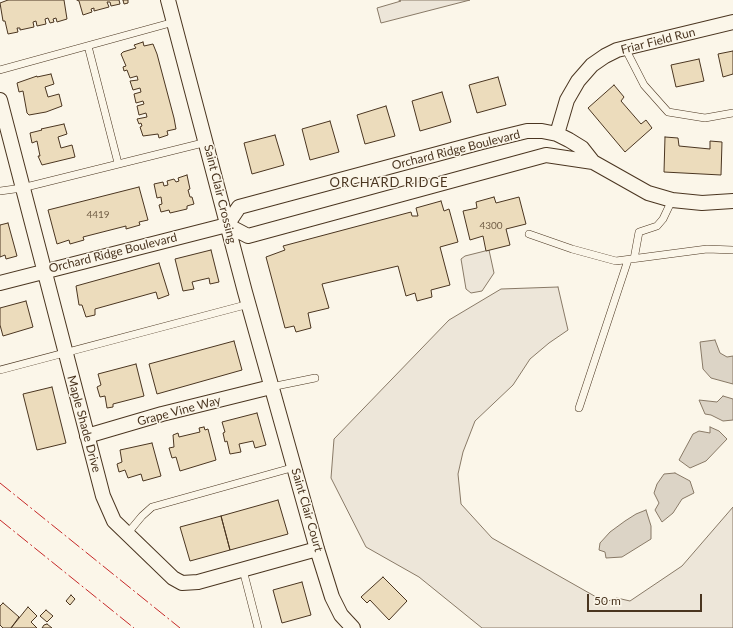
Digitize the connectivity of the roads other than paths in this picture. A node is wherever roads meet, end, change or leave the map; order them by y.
1 (168, 0) edge
2 (174, 22) junction
3 (733, 22) edge
4 (88, 46) junction
5 (625, 48) junction
6 (0, 70) edge
7 (0, 100) edge
8 (733, 113) edge
9 (557, 134) junction
10 (207, 142) junction
11 (593, 162) junction
12 (118, 163) junction
13 (22, 188) junction
14 (0, 191) edge
15 (672, 200) junction
16 (733, 201) edge
17 (227, 225) junction
18 (530, 234) dead end
19 (733, 250) edge
20 (631, 260) junction
21 (44, 271) junction
22 (0, 283) edge
23 (249, 304) junction
24 (65, 353) junction
25 (0, 370) edge
26 (314, 378) dead end
27 (271, 387) junction
28 (579, 408) dead end
29 (87, 436) junction
30 (295, 468) junction
31 (127, 534) junction
32 (317, 550) junction
33 (242, 570) junction
34 (258, 628) edge
35 (353, 628) edge

1 - 2 street, Saint Clair Crossing
2 - 4 lane
2 - 10 street, Saint Clair Crossing
3 - 5 street, Friar Field Run
4 - 6 lane
4 - 12 lane
5 - 8 lane
5 - 9 street, Friar Field Run
7 - 13 street, Maple Shade Drive
9 - 11 street, Orchard Ridge Boulevard
9 - 17 street, Orchard Ridge Boulevard
10 - 12 lane
10 - 17 street, Saint Clair Crossing
11 - 15 street, Orchard Ridge Boulevard
11 - 17 street, Orchard Ridge Boulevard
12 - 13 lane
13 - 14 lane
13 - 21 street, Maple Shade Drive
15 - 16 street, Orchard Ridge Boulevard
15 - 20 lane
17 - 21 street, Orchard Ridge Boulevard
17 - 23 street, Saint Clair Crossing
18 - 20 lane
19 - 20 lane
20 - 28 lane
21 - 22 street, Orchard Ridge Boulevard
21 - 24 street, Maple Shade Drive
23 - 24 lane
23 - 27 street, Saint Clair Crossing
24 - 25 lane
24 - 29 street, Maple Shade Drive
26 - 27 lane
27 - 29 street, Grape Vine Way
27 - 30 street, Saint Clair Court
29 - 31 street, Maple Shade Drive
30 - 31 lane
30 - 32 street, Saint Clair Court
31 - 33 street, Maple Shade Drive
32 - 33 street, Maple Shade Drive
32 - 35 street, Saint Clair Court
33 - 34 lane

